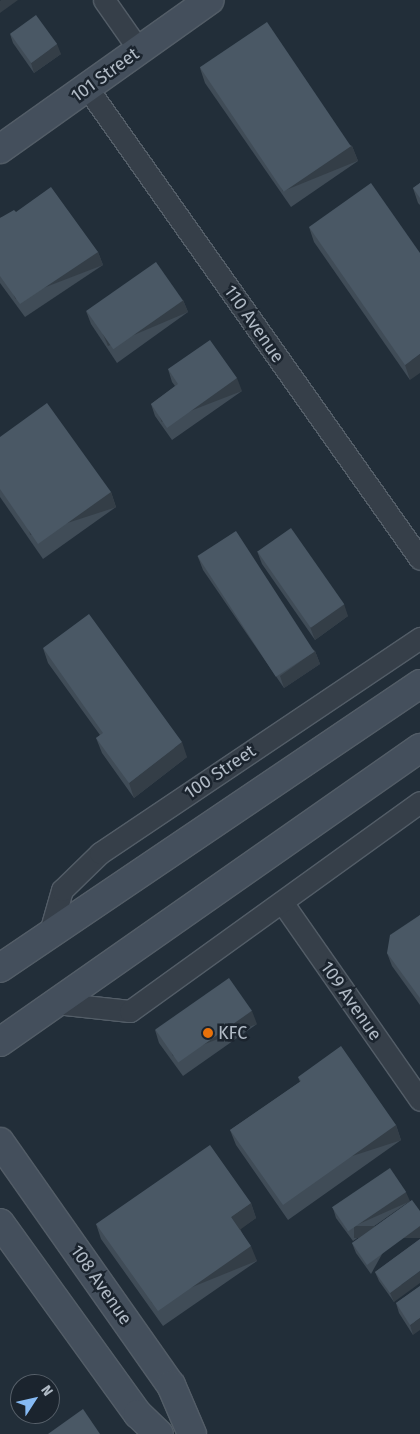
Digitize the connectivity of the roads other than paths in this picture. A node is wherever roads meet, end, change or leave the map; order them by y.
1 (104, 0) edge
2 (210, 0) edge
3 (139, 50) junction
4 (88, 89) junction
5 (0, 149) edge
6 (420, 559) edge
7 (420, 638) edge
8 (420, 684) edge
9 (420, 748) edge
10 (420, 802) edge
11 (282, 902) junction
12 (50, 932) junction
13 (0, 968) edge
14 (56, 1003) junction
15 (0, 1042) edge
16 (420, 1100) edge
17 (0, 1142) edge
18 (0, 1223) edge
19 (159, 1434) edge
20 (192, 1434) edge

1 - 3 street
2 - 3 main road, 101 Street
3 - 4 main road, 101 Street
4 - 5 main road, 101 Street
4 - 6 street, 110 Avenue
7 - 12 street, 100 Street
8 - 12 main road
9 - 14 main road
10 - 11 street
11 - 14 street
11 - 16 street, 109 Avenue
12 - 13 main road
14 - 15 main road
17 - 20 main road, 108 Avenue
18 - 19 main road

